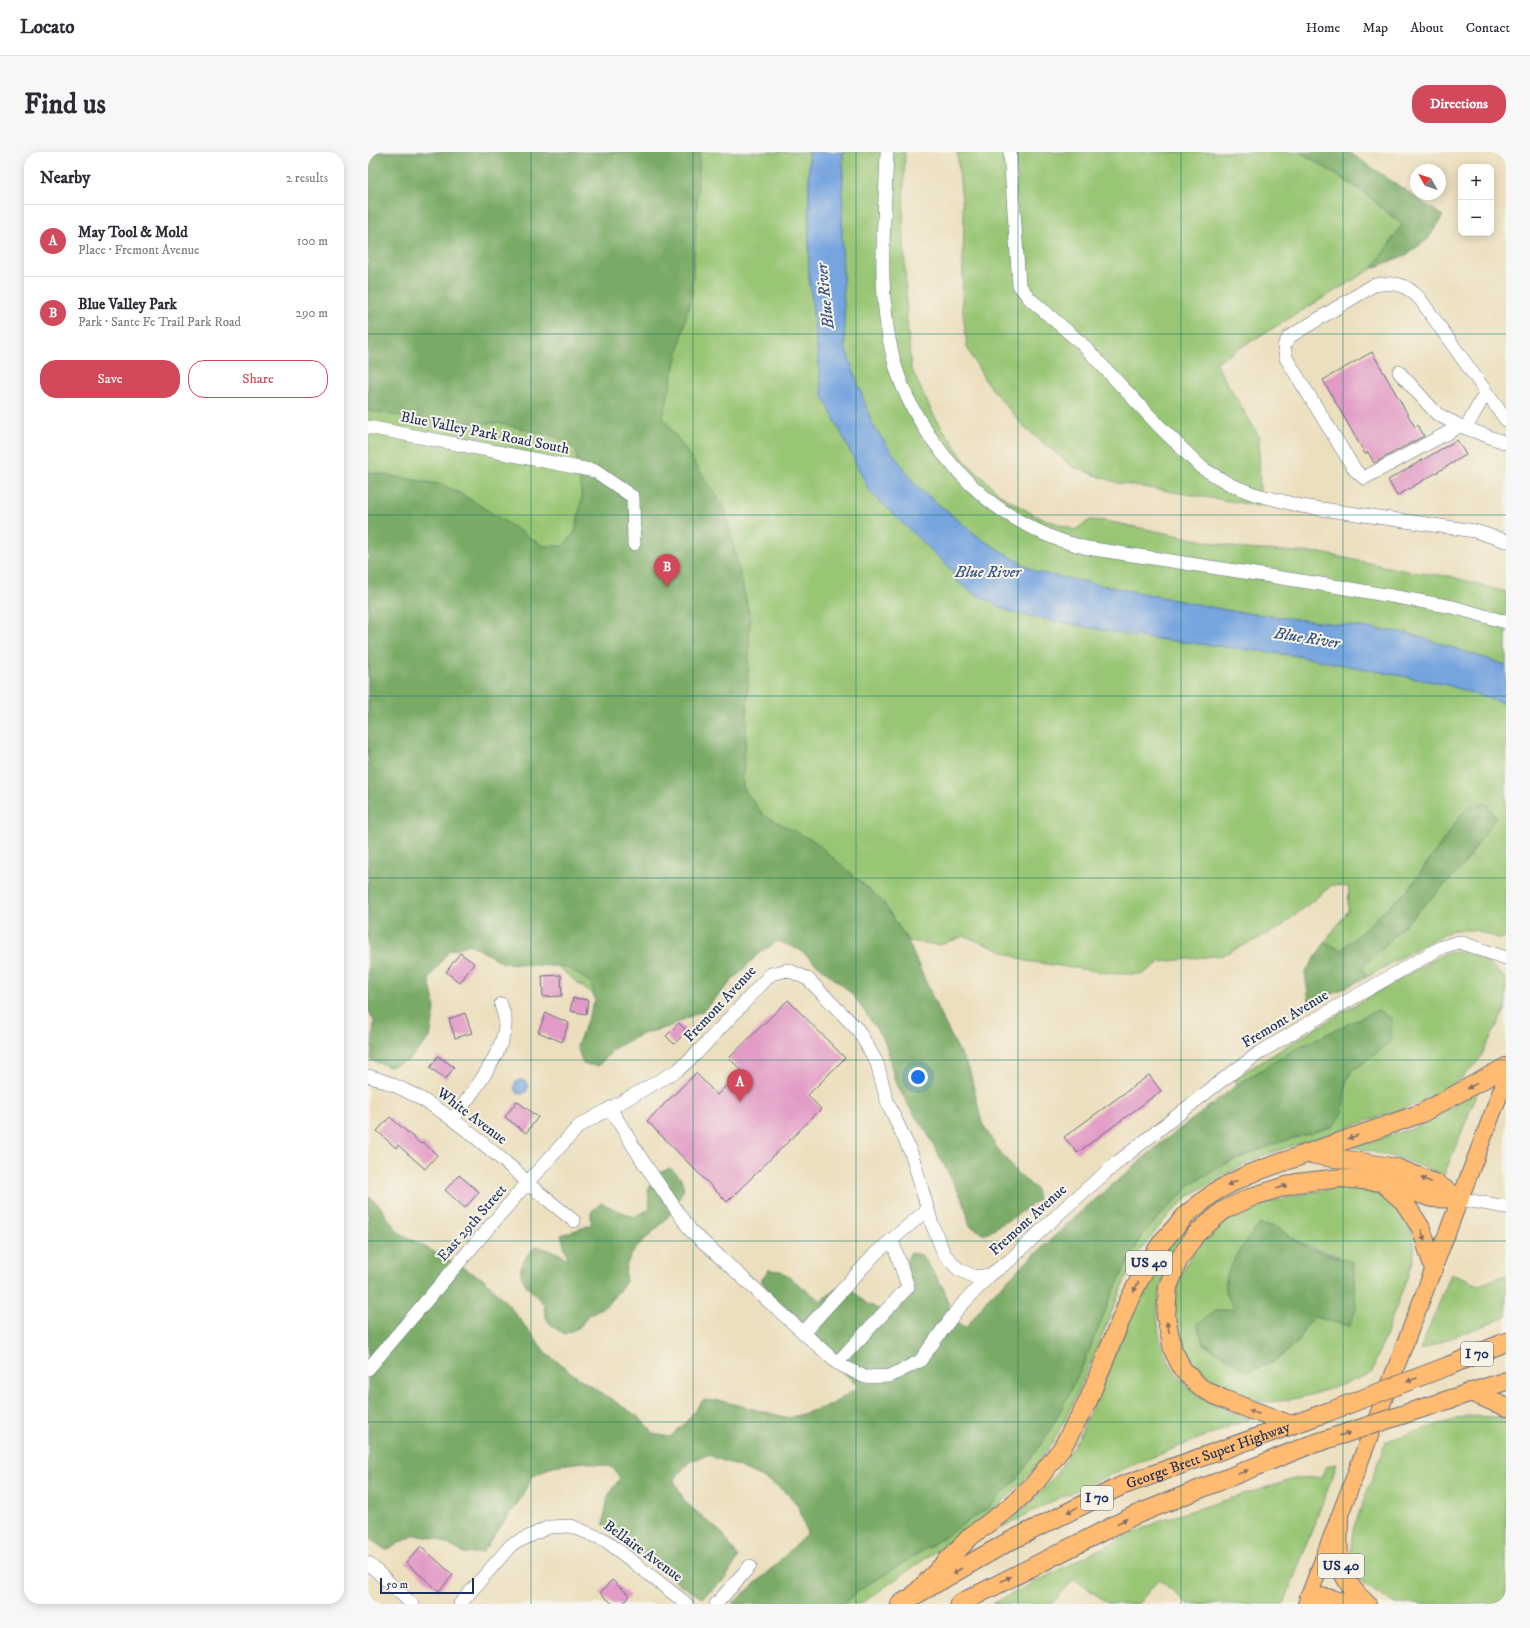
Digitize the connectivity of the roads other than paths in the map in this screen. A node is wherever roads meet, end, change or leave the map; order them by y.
1 (886, 152) edge
2 (1010, 152) edge
3 (1398, 372) dead end
4 (1486, 392) junction
5 (1506, 420) edge
6 (368, 427) edge
7 (1463, 427) junction
8 (1506, 443) edge
9 (1506, 541) edge
10 (634, 544) dead end
11 (1506, 622) edge
12 (1506, 958) edge
13 (501, 1004) dead end
14 (1506, 1067) edge
15 (368, 1076) edge
16 (1506, 1078) edge
17 (610, 1108) junction
18 (453, 1119) junction
19 (1307, 1153) junction
20 (1383, 1182) junction
21 (527, 1183) junction
22 (1460, 1199) junction
23 (1506, 1207) edge
24 (928, 1209) junction
25 (574, 1221) dead end
26 (892, 1240) junction
27 (1434, 1269) junction
28 (990, 1275) junction
29 (803, 1332) junction
30 (1506, 1342) edge
31 (837, 1363) junction
32 (368, 1369) edge
33 (1506, 1381) edge
34 (1470, 1392) junction
35 (1506, 1407) edge
36 (1291, 1425) junction
37 (1339, 1519) junction
38 (368, 1563) edge
39 (750, 1566) dead end
40 (907, 1600) edge
41 (1312, 1601) edge
42 (412, 1604) edge
43 (460, 1604) edge
44 (687, 1604) edge
45 (716, 1604) edge
46 (959, 1604) edge
47 (1351, 1604) edge
48 (1367, 1604) edge

1 - 11 street
2 - 9 street
3 - 7 street
4 - 5 street
4 - 7 street
4 - 7 street
6 - 10 street, Blue Valley Park Road South
7 - 8 street
12 - 28 street, Fremont Avenue
13 - 18 street
14 -> 19 highway, US 40
15 - 18 street, White Avenue
16 - 22 main road, US 40
17 - 21 street, East 29th Street
17 - 24 street, Fremont Avenue
17 - 29 street
18 - 21 street, White Avenue
22 -> 19 highway
19 -> 40 highway, US 40
20 - 22 highway
20 -> 27 highway
36 -> 20 highway
21 - 25 street, White Avenue
21 - 32 street, East 29th Street
22 - 23 street
22 - 27 main road, US 40
24 - 26 street
24 - 28 street, Fremont Avenue
26 - 29 street
26 - 31 street
27 - 37 main road, US 40
28 - 31 street
29 - 31 street
30 -> 36 highway, George Brett Super Highway / I 70, bridge
33 - 34 highway, George Brett Super Highway / I 70
34 - 35 highway
46 -> 34 highway, George Brett Super Highway / I 70, bridge
36 -> 40 highway, George Brett Super Highway / I 70
37 - 41 main road
37 - 48 highway, US 40
38 - 42 street
39 - 45 street
41 - 47 highway
43 - 44 street, Bellaire Avenue

